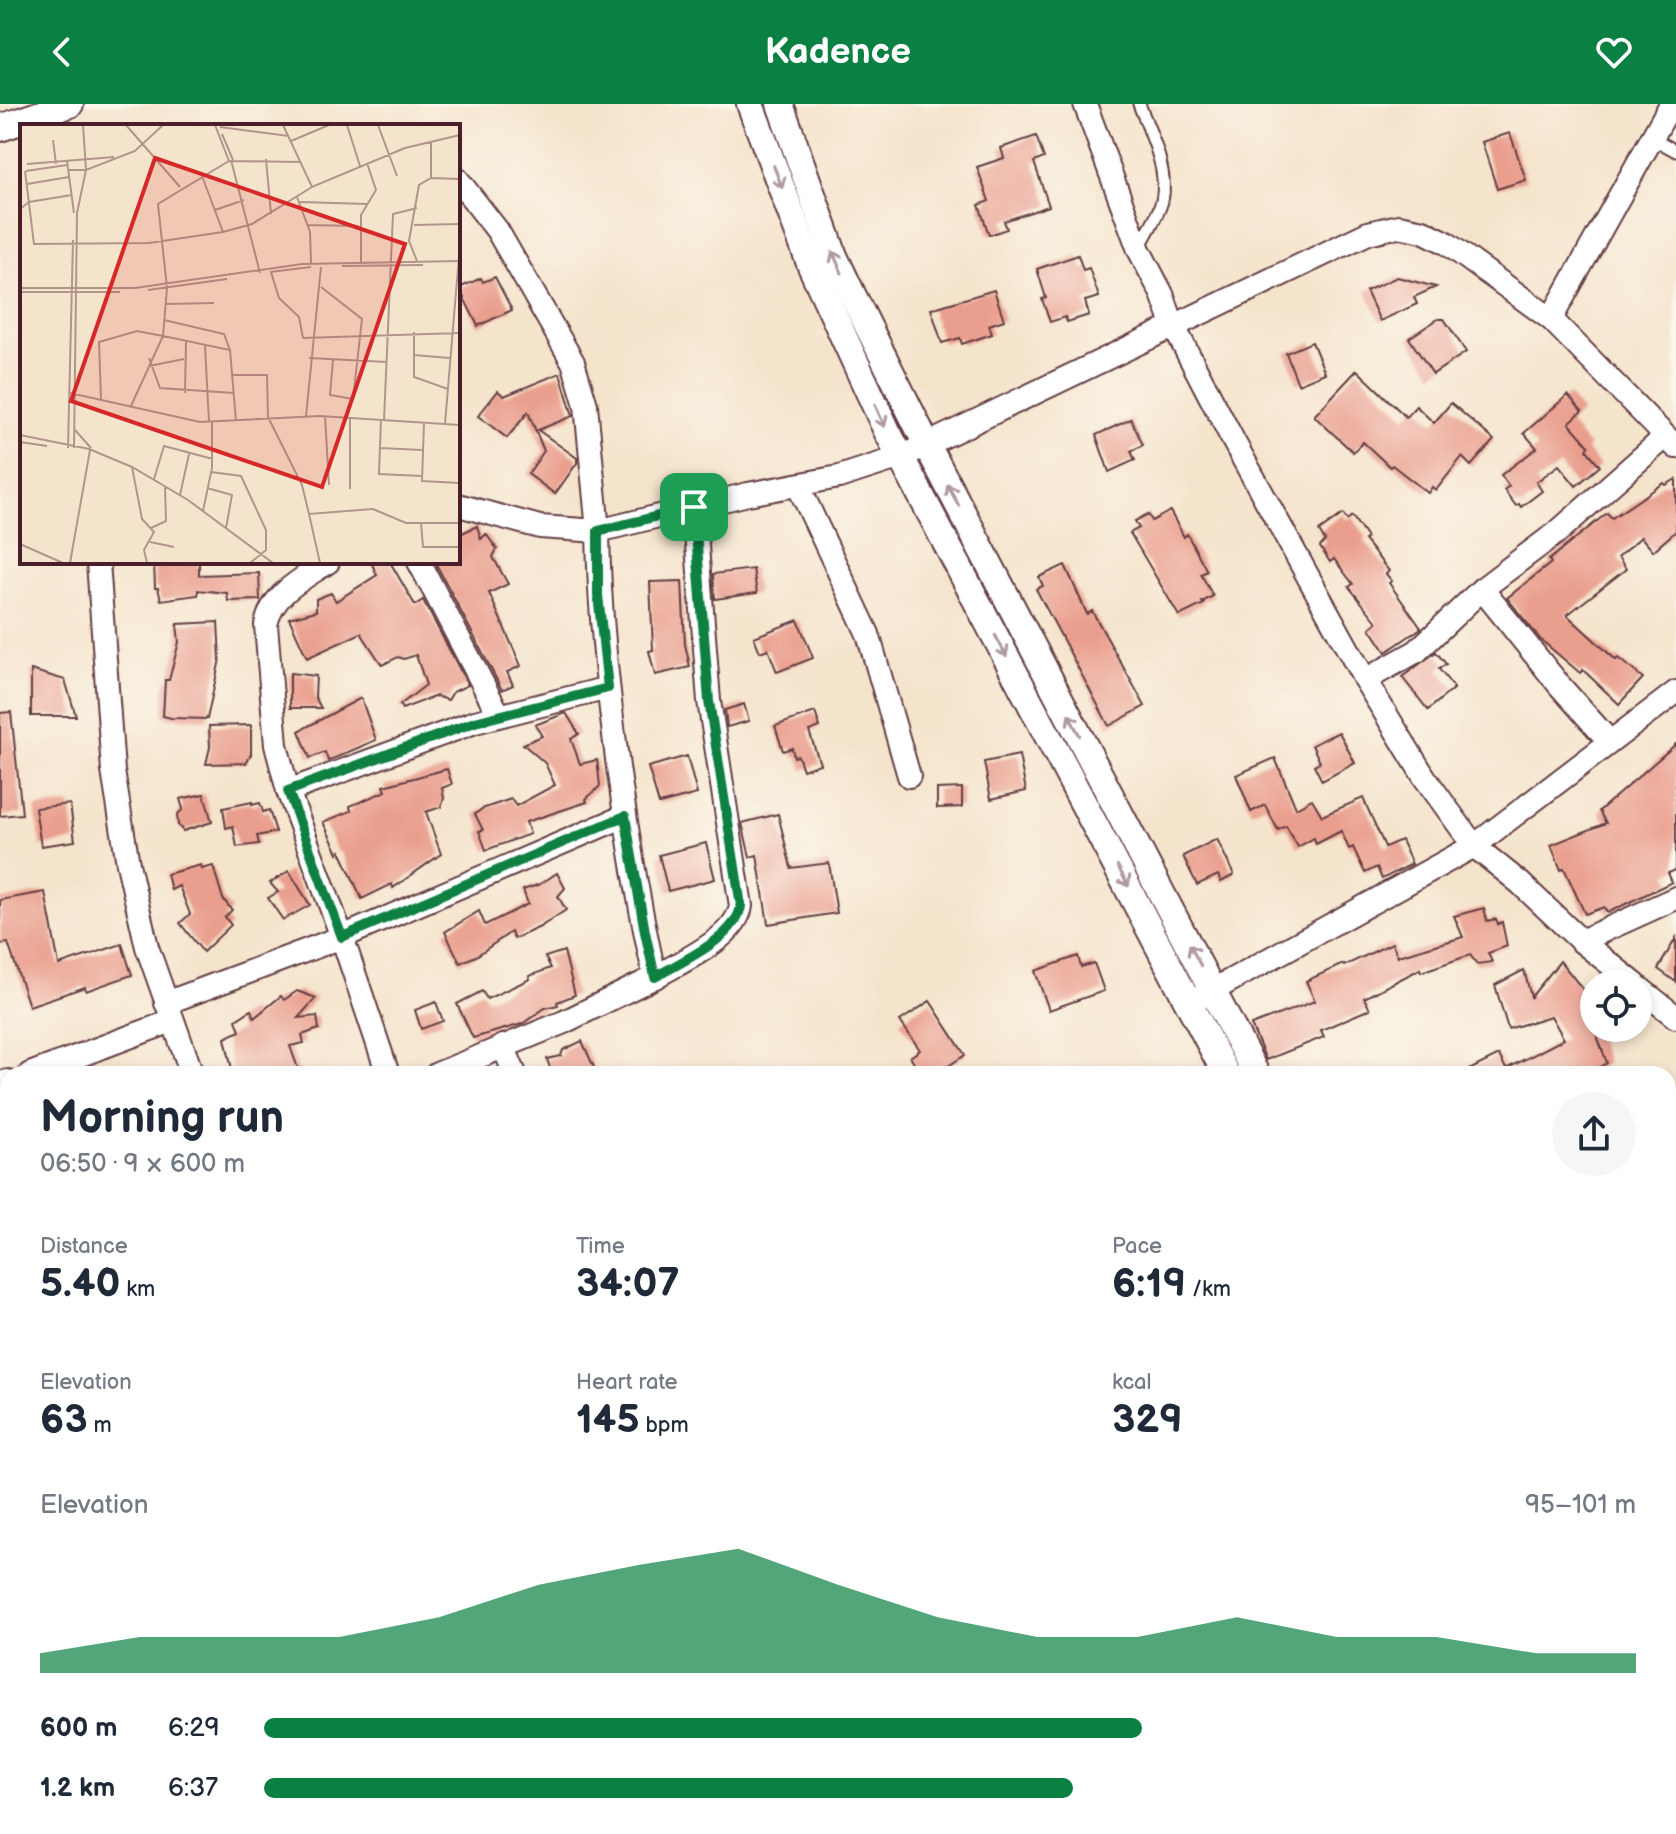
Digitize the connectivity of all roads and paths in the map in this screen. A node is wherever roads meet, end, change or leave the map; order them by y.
1 (750, 104) edge
2 (780, 104) edge
3 (1085, 104) edge
4 (1139, 104) edge
5 (1671, 104) edge
6 (58, 111) edge
7 (0, 128) edge
8 (1652, 138) junction
9 (1676, 151) edge
10 (460, 183) edge
11 (1139, 250) junction
12 (1551, 319) junction
13 (1173, 325) junction
14 (1670, 442) edge
15 (927, 445) junction
16 (901, 457) junction
17 (798, 485) junction
18 (460, 506) edge
19 (694, 507) junction
20 (598, 531) junction
21 (98, 564) edge
22 (325, 564) edge
23 (420, 564) edge
24 (1482, 589) junction
25 (1365, 680) junction
26 (608, 688) junction
27 (1676, 692) edge
28 (499, 715) junction
29 (1609, 741) junction
30 (909, 776) dead end
31 (288, 791) junction
32 (625, 816) junction
33 (1474, 846) junction
34 (1676, 898) edge
35 (342, 937) junction
36 (1581, 941) junction
37 (1617, 970) edge
38 (655, 977) junction
39 (1202, 996) junction
40 (1652, 998) edge
41 (169, 1012) junction
42 (1676, 1017) edge
43 (503, 1046) junction
44 (48, 1066) edge
45 (189, 1066) edge
46 (385, 1066) edge
47 (456, 1066) edge
48 (512, 1066) edge
49 (1218, 1066) edge
50 (1250, 1066) edge

1 -> 16 street
15 -> 2 street
3 - 11 street
4 - 11 lane
5 - 8 street
6 - 7 street
8 - 9 lane
8 - 12 street
10 - 20 street
11 - 13 street
12 - 13 street
12 - 14 street
13 - 15 street
13 - 25 street
14 - 24 street
15 - 16 street
39 -> 15 street
16 - 17 street
16 -> 39 street
17 - 19 street
17 - 30 street
18 - 20 street
19 - 20 street
19 - 38 street
20 - 26 street
21 - 41 street
22 - 31 street
23 - 28 street
24 - 25 street
24 - 29 street
25 - 33 street
26 - 28 street
26 - 32 street
27 - 29 street
28 - 31 street
29 - 33 street
31 - 35 street
32 - 35 street
32 - 38 street
33 - 36 street
33 - 39 street
34 - 36 street
35 - 41 street
35 - 46 street
36 - 37 street
38 - 43 street
39 - 49 street
39 - 50 street
40 - 42 street
41 - 44 street
41 - 45 street
43 - 47 street
43 - 48 street

